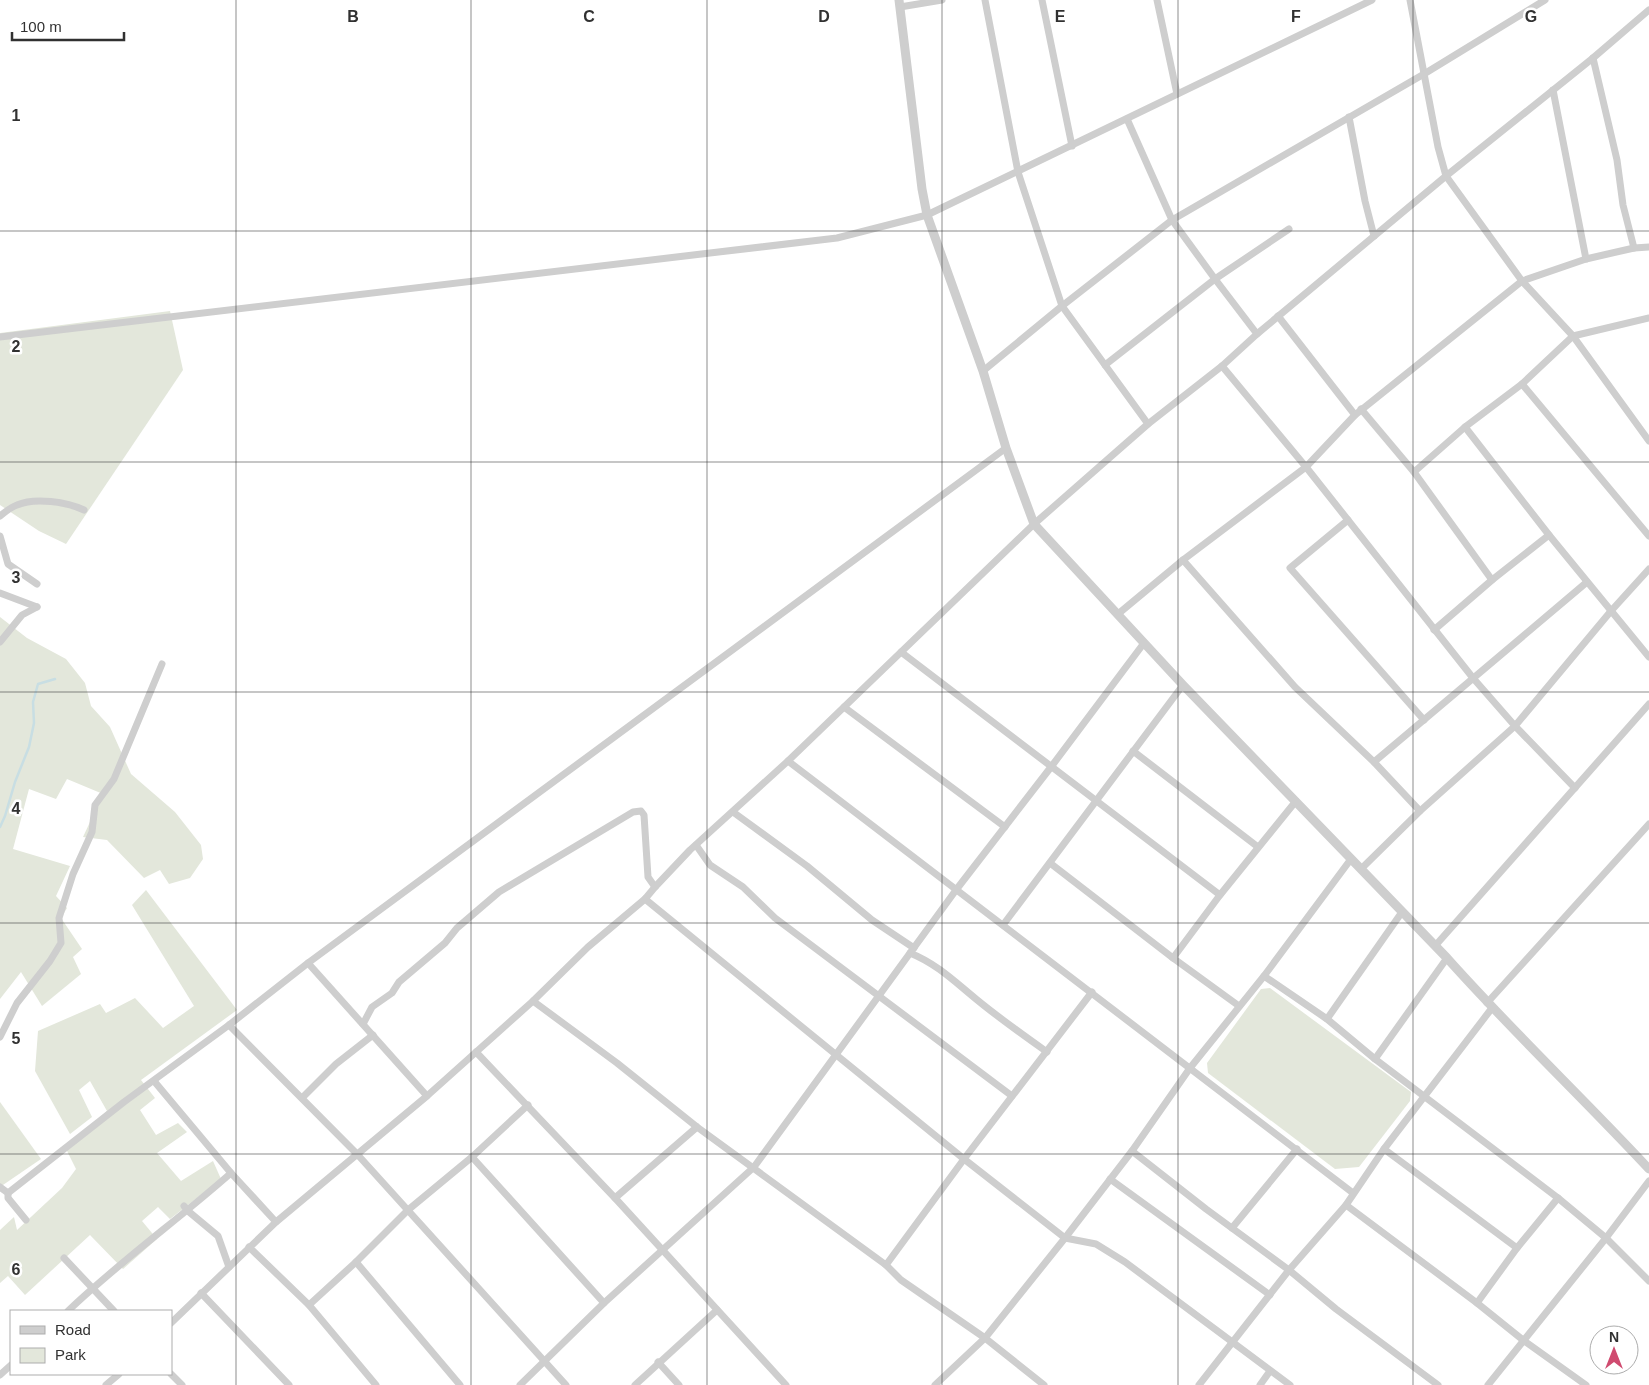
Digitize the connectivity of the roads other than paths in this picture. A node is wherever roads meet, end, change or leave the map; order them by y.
1 (942, 0) edge
2 (985, 0) edge
3 (1042, 0) edge
4 (1157, 0) edge
5 (1372, 0) edge
6 (1410, 0) edge
7 (1545, 0) edge
8 (900, 3) edge
9 (1649, 10) edge
10 (1593, 58) junction
11 (1424, 74) junction
12 (1553, 90) junction
13 (1177, 94) junction
14 (1349, 117) junction
15 (1127, 119) junction
16 (1072, 146) junction
17 (1018, 172) junction
18 (1446, 176) junction
19 (927, 216) junction
20 (1172, 220) junction
21 (1289, 230) dead end
22 (1374, 236) junction
23 (1649, 247) edge
24 (1634, 248) junction
25 (1586, 259) junction
26 (1215, 279) junction
27 (1522, 281) junction
28 (1062, 306) junction
29 (1278, 316) junction
30 (1649, 318) edge
31 (1257, 334) junction
32 (1573, 336) junction
33 (0, 337) edge
34 (1105, 365) junction
35 (1222, 366) junction
36 (983, 371) junction
37 (1522, 384) junction
38 (1361, 409) junction
39 (1354, 415) junction
40 (1148, 424) junction
41 (1465, 427) junction
42 (1649, 441) edge
43 (1006, 448) junction
44 (1306, 467) junction
45 (1414, 472) junction
46 (84, 510) dead end
47 (0, 516) edge
48 (1348, 520) junction
49 (1034, 524) junction
50 (1549, 535) junction
51 (0, 536) edge
52 (1649, 536) edge
53 (1183, 560) junction
54 (1649, 569) edge
55 (1492, 580) junction
56 (1587, 582) junction
57 (37, 584) dead end
58 (0, 593) edge
59 (1611, 611) junction
60 (1118, 614) junction
61 (1434, 630) junction
62 (0, 642) edge
63 (1144, 643) junction
64 (901, 652) junction
65 (1649, 657) edge
66 (162, 664) dead end
67 (1473, 678) junction
68 (1183, 685) junction
69 (1649, 704) edge
70 (844, 707) junction
71 (1424, 720) junction
72 (1515, 726) junction
73 (1133, 751) junction
74 (788, 761) junction
75 (1374, 762) junction
76 (1051, 767) junction
77 (1574, 788) junction
78 (1096, 799) junction
79 (1296, 801) junction
80 (1420, 811) junction
81 (733, 812) junction
82 (1649, 824) edge
83 (1005, 827) junction
84 (696, 845) junction
85 (1258, 847) junction
86 (1351, 859) junction
87 (1050, 863) junction
88 (1361, 869) junction
89 (655, 887) junction
90 (956, 890) junction
91 (1220, 895) junction
92 (645, 899) junction
93 (1402, 912) junction
94 (1002, 925) junction
95 (1435, 946) junction
96 (912, 950) junction
97 (1173, 958) junction
98 (1447, 958) junction
99 (308, 963) junction
100 (1264, 976) junction
101 (1092, 992) junction
102 (879, 997) junction
103 (534, 1001) junction
104 (1239, 1006) junction
105 (1490, 1006) junction
106 (1327, 1020) junction
107 (363, 1024) junction
108 (229, 1025) junction
109 (373, 1035) junction
110 (0, 1037) edge
111 (476, 1052) junction
112 (1047, 1052) junction
113 (837, 1055) junction
114 (1374, 1059) junction
115 (1190, 1068) junction
116 (154, 1081) junction
117 (426, 1096) junction
118 (1012, 1096) junction
119 (1426, 1097) junction
120 (302, 1098) junction
121 (528, 1105) junction
122 (698, 1127) junction
123 (1297, 1149) junction
124 (1384, 1149) junction
125 (1132, 1151) junction
126 (358, 1154) junction
127 (472, 1157) junction
128 (964, 1159) junction
129 (754, 1167) junction
130 (1649, 1169) edge
131 (231, 1173) junction
132 (1110, 1179) junction
133 (1649, 1181) edge
134 (0, 1187) edge
135 (8, 1193) junction
136 (1353, 1193) junction
137 (615, 1198) junction
138 (1558, 1198) junction
139 (1346, 1205) junction
140 (186, 1208) junction
141 (408, 1210) junction
142 (26, 1220) dead end
143 (276, 1222) junction
144 (1232, 1228) junction
145 (1065, 1238) junction
146 (1606, 1238) junction
147 (249, 1247) junction
148 (1517, 1248) junction
149 (661, 1250) junction
150 (64, 1258) dead end
151 (356, 1262) junction
152 (886, 1265) junction
153 (228, 1267) junction
154 (1289, 1270) junction
155 (1649, 1281) edge
156 (93, 1288) junction
157 (201, 1293) junction
158 (1270, 1295) junction
159 (604, 1303) junction
160 (1478, 1303) junction
161 (309, 1305) junction
162 (69, 1310) edge
163 (113, 1310) edge
164 (716, 1310) junction
165 (172, 1322) edge
166 (985, 1338) junction
167 (1523, 1340) junction
168 (1233, 1342) junction
169 (544, 1361) junction
170 (658, 1362) junction
171 (10, 1366) edge
172 (1270, 1371) junction
173 (0, 1375) edge
174 (117, 1375) edge
175 (172, 1375) edge
176 (106, 1385) edge
177 (182, 1385) edge
178 (289, 1385) edge
179 (376, 1385) edge
180 (460, 1385) edge
181 (520, 1385) edge
182 (566, 1385) edge
183 (635, 1385) edge
184 (679, 1385) edge
185 (786, 1385) edge
186 (935, 1385) edge
187 (1044, 1385) edge
188 (1199, 1385) edge
189 (1260, 1385) edge
190 (1290, 1385) edge
191 (1438, 1385) edge
192 (1488, 1385) edge
193 (1586, 1385) edge

1 - 8 street
2 - 17 street
3 - 16 street
4 - 13 street
5 - 13 street
6 - 11 street
7 - 11 street
8 - 19 street
9 - 10 street
10 - 12 street
10 - 24 street
11 - 14 street
11 - 18 street
12 - 18 street
12 - 25 street
13 - 15 street
14 - 20 street
14 - 22 street
15 - 16 street
15 - 20 street
16 - 17 street
17 - 19 street
17 - 28 street
18 - 22 street
18 - 27 street
19 - 33 street
19 - 36 street
20 - 26 street
20 - 28 street
21 - 26 street
22 - 29 street
23 - 24 street
24 - 25 street
25 - 27 street
26 - 31 street
26 - 34 street
27 - 32 street
27 - 38 street
28 - 34 street
28 - 36 street
29 - 31 street
29 - 39 street
30 - 32 street
31 - 35 street
32 - 37 street
32 - 42 street
34 - 40 street
35 - 40 street
35 - 44 street
36 - 43 street
37 - 41 street
37 - 52 street
38 - 39 street
38 - 45 street
39 - 44 street
40 - 49 street
41 - 45 street
41 - 50 street
43 - 49 street
43 - 99 street
44 - 48 street
44 - 53 street
45 - 55 street
46 - 47 street
48 - 61 street
48 - 71 street
49 - 60 street
49 - 64 street
50 - 55 street
50 - 56 street
51 - 57 street
53 - 60 street
53 - 75 street
54 - 59 street
55 - 61 street
56 - 59 street
56 - 67 street
58 - 62 street
59 - 65 street
59 - 72 street
60 - 63 street
61 - 67 street
63 - 68 street
63 - 76 street
64 - 70 street
64 - 76 street
66 - 110 street
67 - 71 street
67 - 72 street
68 - 73 street
68 - 79 street
69 - 77 street
70 - 74 street
70 - 83 street
71 - 75 street
72 - 77 street
72 - 80 street
73 - 78 street
73 - 85 street
74 - 81 street
74 - 90 street
75 - 80 street
76 - 78 street
76 - 83 street
77 - 95 street
78 - 87 street
78 - 91 street
79 - 85 street
79 - 86 street
80 - 88 street
81 - 84 street
81 - 96 street
82 - 105 street
83 - 90 street
84 - 89 street
84 - 102 street
85 - 91 street
86 - 88 street
86 - 100 street
87 - 94 street
87 - 97 street
88 - 93 street
89 - 92 street
89 - 107 street
90 - 94 street
90 - 96 street
91 - 97 street
92 - 103 street
92 - 113 street
93 - 95 street
93 - 106 street
94 - 101 street
95 - 98 street
96 - 102 street
96 - 112 street
97 - 104 street
98 - 105 street
98 - 114 street
99 - 107 street
99 - 108 street
100 - 104 street
100 - 106 street
101 - 112 street
101 - 115 street
102 - 113 street
102 - 118 street
103 - 111 street
103 - 122 street
104 - 115 street
105 - 119 street
105 - 130 street
106 - 114 street
107 - 109 street
108 - 116 street
108 - 120 street
109 - 117 street
109 - 120 street
111 - 117 street
111 - 121 street
112 - 118 street
113 - 128 street
113 - 129 street
114 - 119 street
115 - 123 street
115 - 125 street
116 - 131 street
116 - 135 street
117 - 126 street
118 - 128 street
119 - 124 street
119 - 138 street
120 - 126 street
121 - 127 street
121 - 137 street
122 - 129 street
122 - 137 street
123 - 136 street
123 - 144 street
124 - 136 street
124 - 148 street
125 - 132 street
125 - 144 street
126 - 141 street
126 - 143 street
127 - 141 street
127 - 159 street
128 - 145 street
128 - 152 street
129 - 149 street
129 - 152 street
131 - 140 street
131 - 143 street
132 - 145 street
132 - 158 street
133 - 146 street
134 - 135 street
135 - 142 street
136 - 139 street
137 - 149 street
138 - 146 street
138 - 148 street
139 - 154 street
139 - 160 street
140 - 153 street
140 - 156 street
141 - 151 street
141 - 169 street
143 - 147 street
144 - 154 street
145 - 166 street
145 - 168 street
146 - 155 street
146 - 167 street
147 - 153 street
147 - 161 street
148 - 160 street
149 - 159 street
149 - 164 street
150 - 156 street
151 - 161 street
151 - 180 street
152 - 166 street
153 - 157 street
154 - 158 street
154 - 191 street
156 - 162 street
156 - 163 street
157 - 165 street
157 - 178 street
158 - 168 street
159 - 169 street
160 - 167 street
161 - 179 street
164 - 170 street
164 - 185 street
166 - 186 street
166 - 187 street
167 - 192 street
167 - 193 street
168 - 172 street
168 - 188 street
169 - 181 street
169 - 182 street
170 - 183 street
170 - 184 street
171 - 173 street
172 - 189 street
172 - 190 street
174 - 176 street
175 - 177 street

